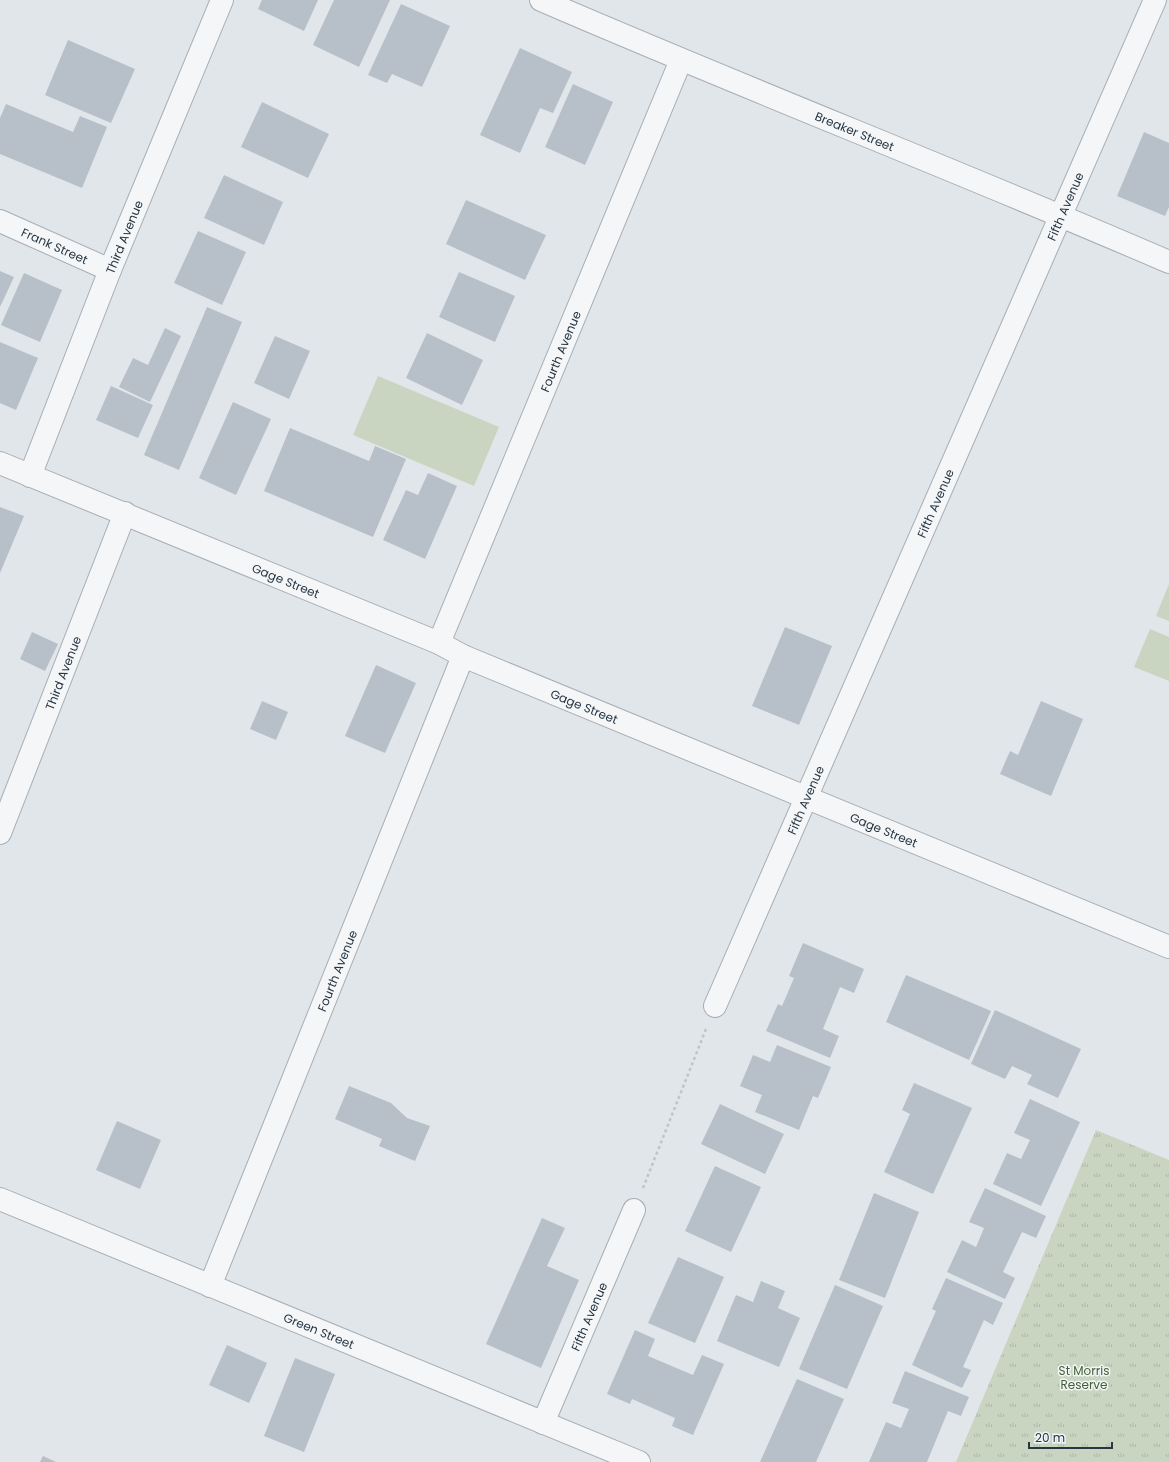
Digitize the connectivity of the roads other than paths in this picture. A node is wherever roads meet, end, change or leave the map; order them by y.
1 (222, 0) edge
2 (541, 0) edge
3 (1155, 0) edge
4 (681, 60) junction
5 (1060, 215) junction
6 (0, 221) edge
7 (1169, 262) edge
8 (110, 270) junction
9 (0, 463) edge
10 (30, 476) junction
11 (125, 513) junction
12 (439, 643) junction
13 (463, 656) junction
14 (807, 797) junction
15 (0, 833) edge
16 (1169, 947) edge
17 (715, 1006) road end
18 (0, 1199) edge
19 (634, 1210) road end
20 (210, 1286) junction
21 (543, 1422) junction
22 (639, 1462) edge

1 - 8 street, Third Avenue
2 - 4 street, Breaker Street
3 - 5 street, Fifth Avenue
4 - 5 street, Breaker Street
4 - 12 street, Fourth Avenue
5 - 7 street, Breaker Street
5 - 14 street, Fifth Avenue
6 - 8 street, Frank Street
8 - 10 street, Third Avenue
9 - 10 street, Gage Street
10 - 11 street, Gage Street
11 - 12 street, Gage Street
11 - 15 street, Third Avenue
12 - 13 street, Gage Street
13 - 14 street, Gage Street
13 - 20 street, Fourth Avenue
14 - 16 street, Gage Street
14 - 17 street, Fifth Avenue
18 - 20 street, Green Street
19 - 21 street, Fifth Avenue
20 - 21 street, Green Street
21 - 22 street, Green Street

